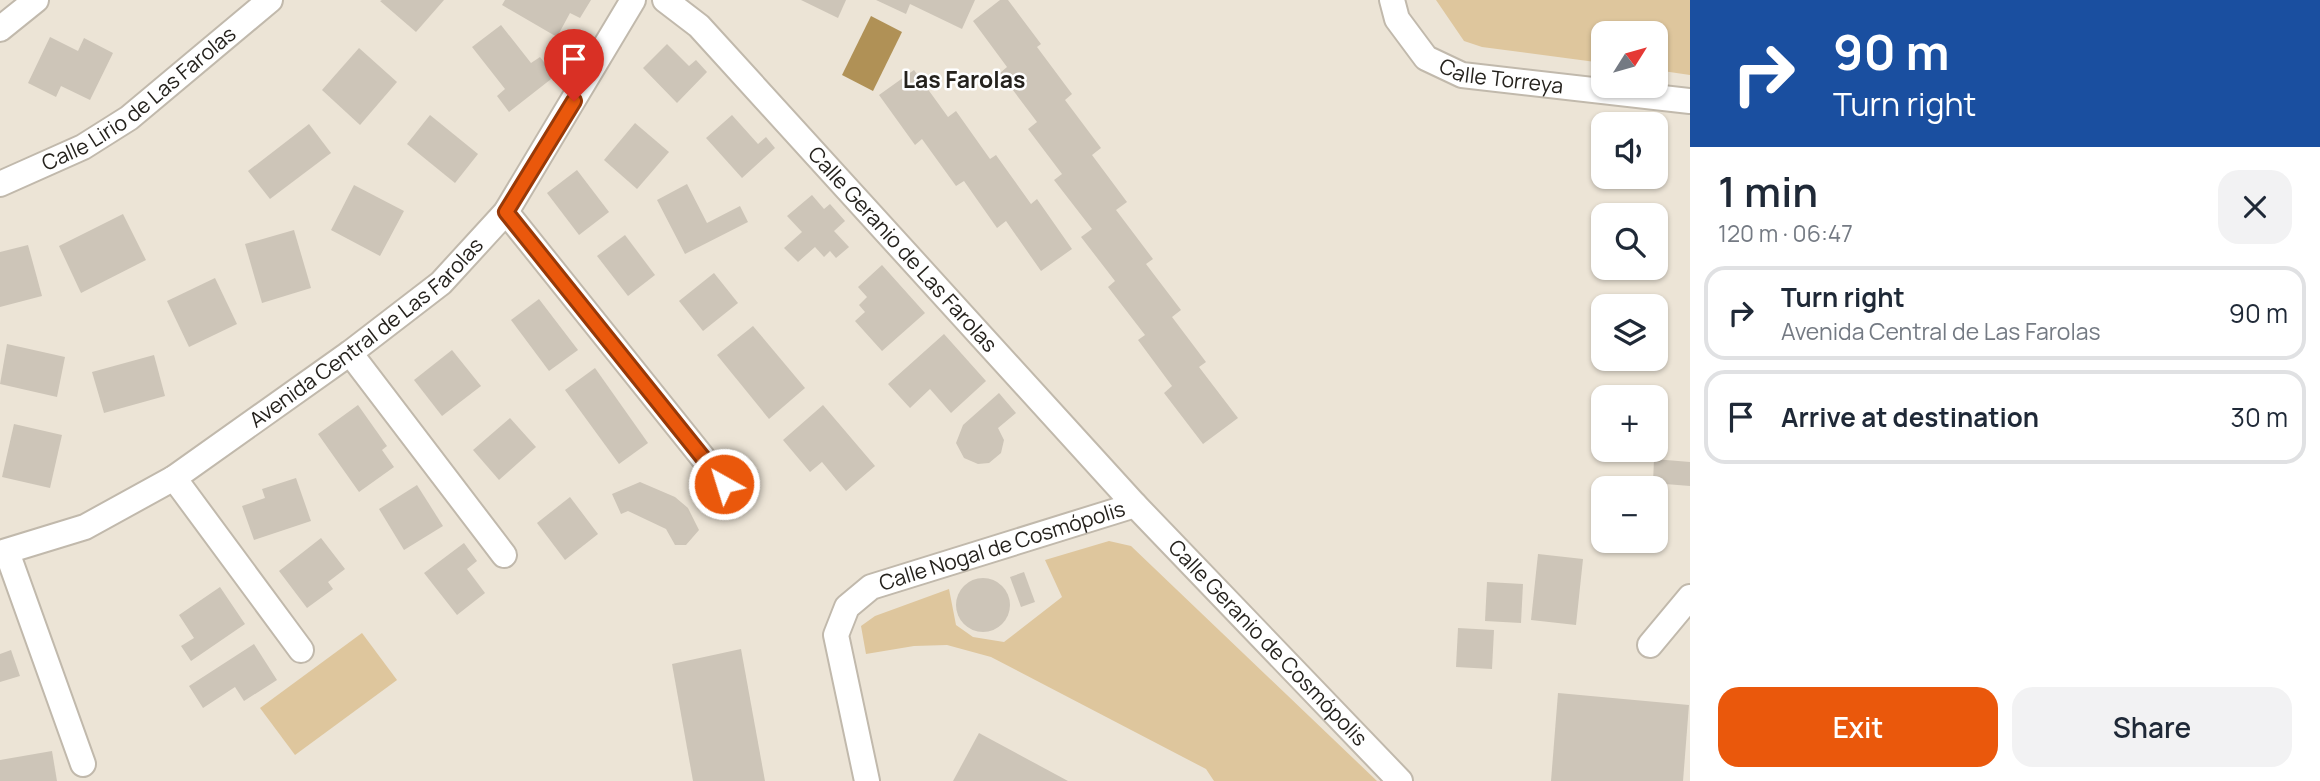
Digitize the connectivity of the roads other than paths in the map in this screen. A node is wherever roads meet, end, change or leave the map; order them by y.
1 (37, 0) edge
2 (270, 0) edge
3 (633, 0) edge
4 (665, 0) edge
5 (1392, 0) edge
6 (0, 29) edge
7 (1690, 100) edge
8 (0, 184) edge
9 (506, 212) junction
10 (350, 354) junction
11 (174, 478) junction
12 (724, 484) dead end
13 (1135, 505) junction
14 (4, 553) edge
15 (504, 555) dead end
16 (1690, 597) edge
17 (1650, 645) dead end
18 (300, 650) dead end
19 (83, 765) dead end
20 (867, 781) edge
21 (1399, 781) edge

1 - 6 street
2 - 8 street, Calle Lirio de Las Farolas
3 - 9 street, Avenida Central de Las Farolas
4 - 13 street, Calle Geranio de Las Farolas
5 - 7 street, Calle Torreya
9 - 10 street, Avenida Central de Las Farolas
9 - 12 street
10 - 11 street, Avenida Central de Las Farolas
10 - 15 street
11 - 14 street, Avenida Central de Las Farolas
11 - 18 street
13 - 20 street, Calle Nogal de Cosmópolis
13 - 21 street, Calle Geranio de Cosmópolis
14 - 19 street
16 - 17 street

